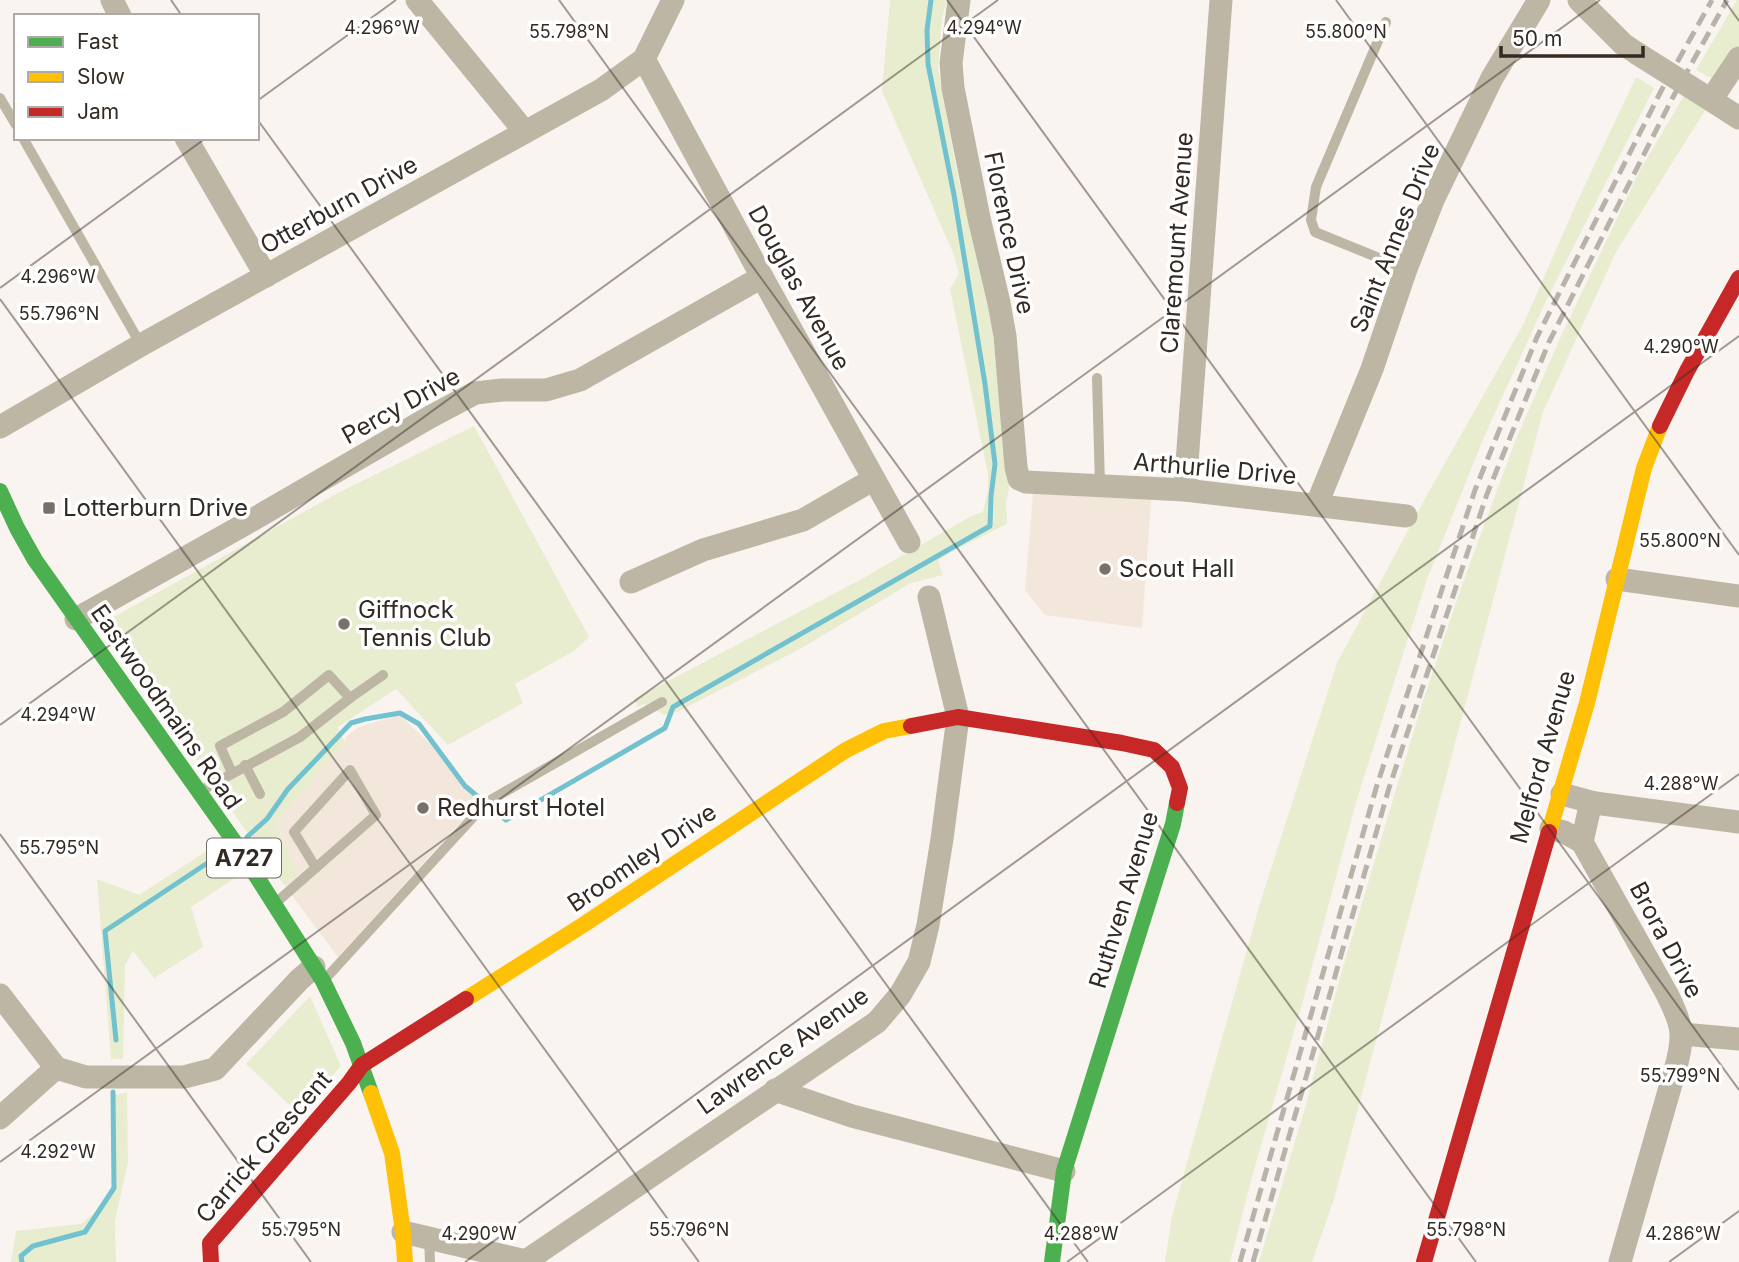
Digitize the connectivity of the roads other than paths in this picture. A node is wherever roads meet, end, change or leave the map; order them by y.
1 (417, 0) edge
2 (673, 0) edge
3 (959, 0) edge
4 (1222, 0) edge
5 (1539, 0) edge
6 (1579, 0) edge
7 (1386, 22) dead end
8 (1739, 58) edge
9 (644, 59) junction
10 (0, 98) edge
11 (1711, 100) junction
12 (1739, 118) edge
13 (14, 122) edge
14 (525, 132) junction
15 (24, 140) edge
16 (187, 140) edge
17 (1406, 269) junction
18 (266, 276) junction
19 (762, 277) junction
20 (1739, 278) edge
21 (136, 349) junction
22 (1097, 378) dead end
23 (0, 428) edge
24 (874, 479) junction
25 (1019, 479) joint
26 (1100, 485) junction
27 (1185, 490) junction
28 (0, 491) edge
29 (1317, 505) junction
30 (1406, 516) dead end
31 (909, 542) dead end
32 (1617, 579) junction
33 (631, 582) dead end
34 (1739, 596) edge
35 (929, 597) dead end
36 (76, 619) junction
37 (383, 676) dead end
38 (350, 698) junction
39 (662, 702) dead end
40 (958, 717) junction
41 (245, 765) junction
42 (232, 772) junction
43 (198, 792) junction
44 (260, 794) dead end
45 (1562, 794) junction
46 (1595, 803) junction
47 (1739, 822) edge
48 (1551, 829) junction
49 (1582, 842) junction
50 (316, 868) junction
51 (274, 905) junction
52 (319, 974) junction
53 (0, 995) edge
54 (1682, 1034) junction
55 (1739, 1039) edge
56 (362, 1065) junction
57 (57, 1068) junction
58 (775, 1090) junction
59 (0, 1118) edge
60 (1064, 1171) junction
61 (403, 1232) junction
62 (429, 1238) junction
63 (528, 1261) edge
64 (211, 1262) edge
65 (405, 1262) edge
66 (430, 1262) edge
67 (1052, 1262) edge
68 (1424, 1262) edge
69 (1620, 1262) edge

1 - 14 street
2 - 9 street, Otterburn Drive
3 - 25 street, Florence Drive
4 - 27 street, Claremount Avenue
5 - 17 street, Saint Annes Drive
6 - 11 street, bridge
7 - 17 lane
8 - 11 street
9 - 14 street, Otterburn Drive
9 - 19 street, Douglas Avenue
10 - 13 lane
11 - 12 street
14 - 18 street, Otterburn Drive
15 - 21 lane
16 - 18 street
17 - 29 street, Saint Annes Drive
18 - 21 street, Otterburn Drive
19 - 24 street, Douglas Avenue
19 - 36 street, Percy Drive
20 - 32 street, Melford Avenue
21 - 23 street, Otterburn Drive
22 - 26 lane
24 - 31 street, Douglas Avenue
24 - 33 street
25 - 26 street, Arthurlie Drive
26 - 27 street, Arthurlie Drive
27 - 29 street, Arthurlie Drive
28 - 36 street, Eastwoodmains Road / A727
29 - 30 street, Arthurlie Drive
32 - 34 street
32 - 45 street, Melford Avenue
35 - 40 street
36 - 43 street, Eastwoodmains Road / A727
37 - 38 lane
38 - 41 lane
38 - 42 lane
39 - 52 lane
40 - 56 street, Broomley Drive
40 - 58 street, Lawrence Avenue
40 - 60 street, Ruthven Avenue
41 - 42 lane
41 - 44 lane
42 - 43 lane
43 - 51 street, Eastwoodmains Road / A727
45 - 46 street
45 - 48 street, Melford Avenue
46 - 47 street
46 - 49 street
48 - 49 street
48 - 68 street, Melford Avenue
49 - 54 street, Brora Drive
50 - 50 lane
50 - 51 lane
51 - 52 street, Eastwoodmains Road / A727
52 - 56 street, Eastwoodmains Road / A727
52 - 57 street
53 - 57 street
54 - 55 street
54 - 69 street, Brora Drive
56 - 61 street, Eastwoodmains Road / A727
56 - 64 street, Carrick Crescent
57 - 59 street
58 - 60 street
58 - 63 street, Lawrence Avenue
60 - 67 street, Ruthven Avenue
61 - 62 street
61 - 65 street, Eastwoodmains Road / A727
62 - 63 street
62 - 66 lane

